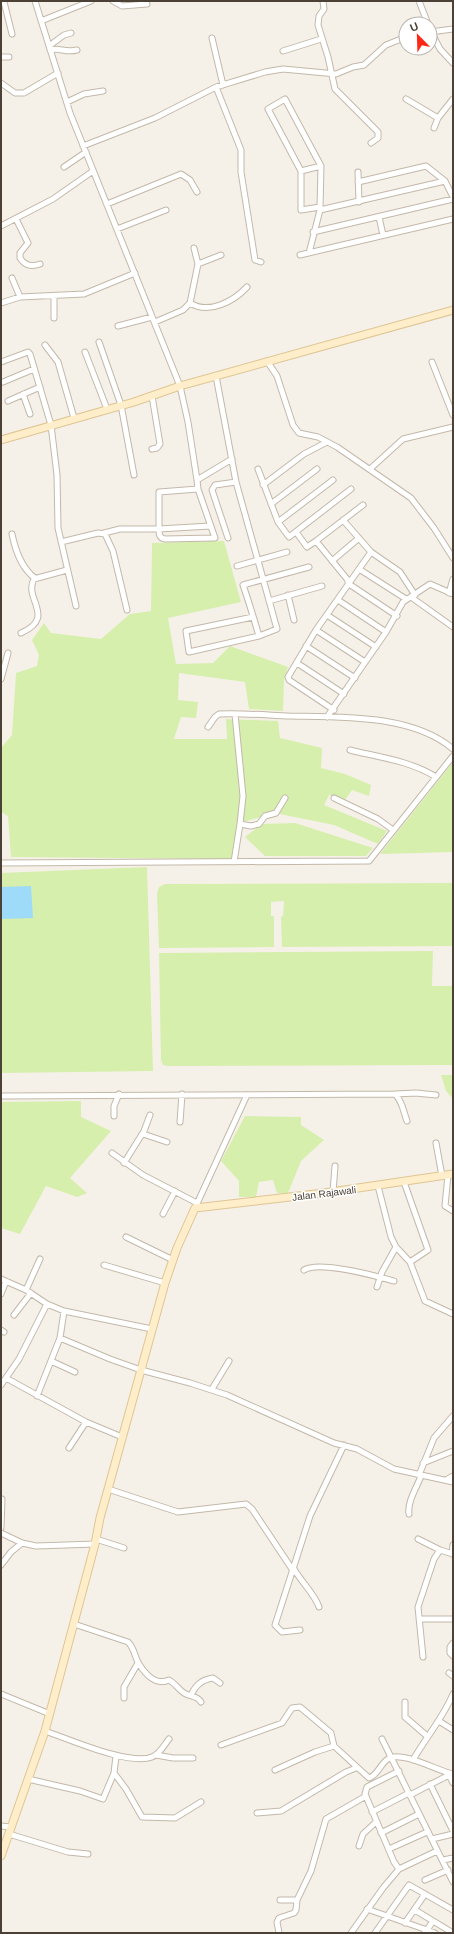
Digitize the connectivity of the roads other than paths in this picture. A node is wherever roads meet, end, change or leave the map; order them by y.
1 (35, 1) edge
2 (92, 1) edge
3 (113, 1) edge
4 (323, 1) edge
5 (419, 1) edge
6 (4, 2) edge
7 (147, 4) dead end
8 (425, 16) edge
9 (41, 22) junction
10 (453, 29) edge
11 (438, 30) edge
12 (71, 33) dead end
13 (12, 34) dead end
14 (212, 38) dead end
15 (321, 39) junction
16 (398, 40) edge
17 (438, 46) edge
18 (49, 48) junction
19 (77, 50) dead end
20 (283, 51) dead end
21 (1, 57) edge
22 (9, 57) dead end
23 (453, 63) edge
24 (58, 72) junction
25 (332, 74) junction
26 (1, 83) edge
27 (223, 85) junction
28 (216, 87) junction
29 (103, 91) dead end
30 (406, 99) dead end
31 (453, 99) edge
32 (67, 102) junction
33 (438, 118) junction
34 (434, 128) dead end
35 (370, 143) dead end
36 (83, 146) junction
37 (86, 152) junction
38 (321, 166) junction
39 (64, 167) dead end
40 (93, 171) junction
41 (301, 171) junction
42 (358, 172) dead end
43 (445, 181) junction
44 (358, 182) junction
45 (197, 192) dead end
46 (453, 198) edge
47 (359, 202) junction
48 (107, 204) junction
49 (320, 208) junction
50 (166, 210) dead end
51 (379, 217) junction
52 (16, 219) junction
53 (453, 219) edge
54 (1, 226) edge
55 (117, 229) junction
56 (313, 232) junction
57 (383, 236) junction
58 (194, 248) dead end
59 (309, 253) junction
60 (221, 255) dead end
61 (300, 255) dead end
62 (261, 262) dead end
63 (40, 264) dead end
64 (198, 264) junction
65 (135, 273) junction
66 (12, 278) dead end
67 (247, 287) dead end
68 (54, 296) junction
69 (20, 297) junction
70 (1, 303) edge
71 (190, 304) junction
72 (453, 310) edge
73 (54, 318) dead end
74 (154, 320) junction
75 (118, 326) dead end
76 (100, 342) dead end
77 (45, 345) dead end
78 (85, 352) dead end
79 (267, 361) junction
80 (1, 362) edge
81 (432, 362) dead end
82 (34, 369) junction
83 (216, 376) junction
84 (3, 382) dead end
85 (180, 386) junction
86 (40, 388) junction
87 (23, 394) junction
88 (152, 396) junction
89 (8, 401) dead end
90 (121, 405) junction
91 (107, 409) junction
92 (30, 414) dead end
93 (453, 415) edge
94 (74, 418) junction
95 (51, 425) junction
96 (453, 427) edge
97 (1, 440) edge
98 (327, 442) junction
99 (152, 449) dead end
100 (232, 459) junction
101 (258, 469) dead end
102 (316, 469) dead end
103 (370, 469) junction
104 (134, 475) dead end
105 (197, 480) junction
106 (333, 480) dead end
107 (236, 482) junction
108 (263, 485) junction
109 (198, 489) junction
110 (351, 489) dead end
111 (271, 504) junction
112 (363, 505) dead end
113 (343, 520) junction
114 (278, 522) junction
115 (210, 526) junction
116 (159, 529) junction
117 (296, 532) junction
118 (104, 533) junction
119 (12, 534) dead end
120 (228, 538) dead end
121 (359, 538) junction
122 (316, 541) junction
123 (61, 542) junction
124 (451, 551) edge
125 (287, 552) dead end
126 (371, 552) junction
127 (453, 558) edge
128 (258, 561) junction
129 (332, 561) junction
130 (237, 566) dead end
131 (309, 568) dead end
132 (359, 569) junction
133 (67, 570) junction
134 (35, 578) junction
135 (453, 579) edge
136 (264, 580) junction
137 (349, 584) junction
138 (322, 586) dead end
139 (451, 593) edge
140 (288, 595) junction
141 (411, 597) junction
142 (269, 600) junction
143 (338, 600) junction
144 (76, 606) dead end
145 (127, 610) dead end
146 (327, 615) junction
147 (397, 616) junction
148 (253, 617) junction
149 (294, 620) dead end
150 (453, 627) edge
151 (316, 630) junction
152 (386, 632) junction
153 (21, 633) dead end
154 (259, 636) junction
155 (306, 646) junction
156 (376, 647) junction
157 (8, 653) dead end
158 (365, 662) junction
159 (297, 663) junction
160 (355, 678) junction
161 (1, 679) edge
162 (344, 694) junction
163 (334, 710) junction
164 (235, 714) junction
165 (327, 718) junction
166 (208, 727) dead end
167 (453, 748) edge
168 (350, 750) dead end
169 (453, 756) edge
170 (436, 777) junction
171 (285, 798) dead end
172 (334, 798) dead end
173 (240, 824) junction
174 (394, 830) junction
175 (234, 862) junction
176 (1, 863) edge
177 (119, 1094) junction
178 (182, 1094) junction
179 (395, 1094) junction
180 (247, 1095) junction
181 (1, 1096) edge
182 (436, 1096) dead end
183 (150, 1115) dead end
184 (114, 1116) dead end
185 (407, 1121) dead end
186 (180, 1122) dead end
187 (142, 1134) junction
188 (167, 1142) dead end
189 (436, 1143) dead end
190 (112, 1153) dead end
191 (124, 1163) junction
192 (335, 1166) dead end
193 (448, 1175) edge
194 (404, 1182) junction
195 (378, 1186) junction
196 (175, 1192) junction
197 (334, 1192) junction
198 (196, 1205) junction
199 (453, 1211) edge
200 (163, 1214) dead end
201 (126, 1237) dead end
202 (396, 1247) junction
203 (40, 1259) dead end
204 (173, 1260) junction
205 (410, 1262) junction
206 (104, 1266) dead end
207 (304, 1270) dead end
208 (380, 1277) junction
209 (1, 1279) edge
210 (6, 1281) junction
211 (394, 1281) dead end
212 (165, 1283) junction
213 (376, 1286) dead end
214 (29, 1292) junction
215 (1, 1294) edge
216 (47, 1304) junction
217 (64, 1311) junction
218 (453, 1314) edge
219 (14, 1315) dead end
220 (152, 1329) junction
221 (60, 1338) junction
222 (229, 1361) dead end
223 (50, 1362) junction
224 (141, 1370) junction
225 (75, 1372) dead end
226 (6, 1378) junction
227 (1, 1385) edge
228 (212, 1389) junction
229 (38, 1396) junction
230 (453, 1416) edge
231 (86, 1422) junction
232 (122, 1437) junction
233 (344, 1445) junction
234 (69, 1448) dead end
235 (453, 1451) edge
236 (423, 1463) junction
237 (420, 1476) junction
238 (453, 1476) edge
239 (446, 1480) junction
240 (453, 1482) edge
241 (108, 1489) junction
242 (2, 1499) edge
243 (409, 1514) dead end
244 (1, 1528) edge
245 (1, 1533) edge
246 (418, 1539) dead end
247 (96, 1542) junction
248 (22, 1543) junction
249 (453, 1545) edge
250 (124, 1548) dead end
251 (440, 1550) junction
252 (453, 1554) edge
253 (1, 1564) edge
254 (294, 1570) junction
255 (320, 1607) dead end
256 (420, 1619) junction
257 (453, 1619) edge
258 (74, 1624) junction
259 (300, 1630) dead end
260 (453, 1643) edge
261 (453, 1656) edge
262 (423, 1657) dead end
263 (138, 1663) junction
264 (220, 1683) dead end
265 (1, 1694) edge
266 (453, 1694) edge
267 (191, 1696) junction
268 (124, 1698) dead end
269 (201, 1702) dead end
270 (406, 1702) dead end
271 (50, 1714) junction
272 (439, 1721) junction
273 (453, 1730) edge
274 (45, 1731) junction
275 (427, 1736) junction
276 (169, 1739) dead end
277 (382, 1739) dead end
278 (221, 1745) dead end
279 (334, 1746) junction
280 (156, 1755) junction
281 (116, 1756) junction
282 (393, 1757) junction
283 (193, 1758) dead end
284 (413, 1760) junction
285 (356, 1768) junction
286 (275, 1770) dead end
287 (399, 1771) junction
288 (114, 1773) junction
289 (451, 1774) edge
290 (369, 1778) junction
291 (28, 1779) junction
292 (453, 1783) edge
293 (430, 1784) junction
294 (367, 1787) junction
295 (410, 1794) junction
296 (366, 1796) junction
297 (201, 1802) dead end
298 (372, 1812) junction
299 (257, 1813) dead end
300 (419, 1814) junction
301 (376, 1822) junction
302 (1, 1826) edge
303 (10, 1831) junction
304 (427, 1832) junction
305 (381, 1833) junction
306 (453, 1833) edge
307 (432, 1839) junction
308 (359, 1846) dead end
309 (2, 1848) edge
310 (389, 1849) junction
311 (437, 1851) junction
312 (88, 1854) dead end
313 (1, 1856) edge
314 (453, 1858) edge
315 (443, 1860) junction
316 (399, 1869) junction
317 (448, 1870) junction
318 (425, 1880) dead end
319 (453, 1880) edge
320 (425, 1894) junction
321 (280, 1900) dead end
322 (297, 1900) junction
323 (368, 1909) junction
324 (415, 1910) junction
325 (453, 1910) edge
326 (386, 1916) junction
327 (433, 1921) junction
328 (405, 1923) junction
329 (426, 1932) edge
330 (279, 1933) edge
331 (351, 1933) edge
332 (375, 1933) edge
333 (435, 1933) edge
334 (453, 1933) edge

1 - 9 street
2 - 9 street
3 - 7 street
4 - 15 street
5 - 8 street
6 - 13 street
9 - 18 street
10 - 11 street
12 - 18 street
14 - 27 street
15 - 20 street
15 - 25 street
16 - 25 street
17 - 23 street
18 - 19 street
18 - 24 street
21 - 22 street
24 - 26 street
24 - 32 street
25 - 27 street
25 - 35 street
27 - 28 street
28 - 36 street
28 - 62 street
29 - 32 street
30 - 33 street
31 - 33 street
32 - 36 street
33 - 34 street
36 - 37 street
37 - 39 street
37 - 40 street
38 - 41 street
38 - 41 street
38 - 49 street
40 - 48 street
40 - 52 street
41 - 49 street
42 - 44 street
43 - 44 street
43 - 46 street
43 - 47 street
44 - 47 street
45 - 48 street
46 - 51 street
47 - 49 street
48 - 55 street
49 - 56 street
50 - 55 street
51 - 56 street
51 - 57 street
52 - 54 street
52 - 63 street
53 - 57 street
55 - 65 street
56 - 59 street
57 - 59 street
58 - 64 street
59 - 61 street
60 - 64 street
64 - 71 street
65 - 68 street
65 - 74 street
66 - 69 street
67 - 71 street
68 - 69 street
68 - 73 street
69 - 70 street
71 - 74 street
72 - 79 street
74 - 75 street
74 - 85 street
76 - 90 street
77 - 94 street
78 - 91 street
79 - 83 street
79 - 98 street
80 - 82 street
81 - 93 street
82 - 84 street
82 - 86 street
83 - 85 street
83 - 100 street
85 - 88 street
85 - 105 street
86 - 87 street
86 - 95 street
87 - 89 street
87 - 92 street
88 - 90 street
88 - 99 street
90 - 91 street
90 - 104 street
91 - 94 street
94 - 95 street
95 - 97 street
95 - 123 street
96 - 103 street
98 - 103 street
98 - 108 street
100 - 105 street
100 - 107 street
101 - 108 street
102 - 111 street
103 - 124 street
105 - 109 street
106 - 114 street
107 - 120 street
107 - 128 street
108 - 111 street
109 - 115 street
109 - 116 street
110 - 117 street
111 - 114 street
112 - 113 street
113 - 121 street
113 - 122 street
114 - 117 street
115 - 116 street
115 - 116 street
116 - 118 street
117 - 122 street
118 - 123 street
118 - 145 street
119 - 134 street
121 - 126 street
121 - 129 street
122 - 129 street
123 - 133 street
124 - 127 street
125 - 128 street
126 - 132 street
126 - 141 street
128 - 130 street
128 - 136 street
129 - 137 street
131 - 136 street
132 - 137 street
132 - 141 street
133 - 134 street
133 - 144 street
134 - 153 street
135 - 139 street
136 - 142 street
136 - 148 street
137 - 143 street
137 - 147 street
138 - 140 street
139 - 141 street
140 - 142 street
140 - 149 street
141 - 147 street
141 - 150 street
142 - 154 street
143 - 146 street
143 - 152 street
146 - 151 street
146 - 156 street
147 - 152 street
148 - 154 street
148 - 154 street
151 - 155 street
151 - 158 street
152 - 156 street
155 - 159 street
155 - 160 street
156 - 158 street
157 - 161 street
158 - 160 street
159 - 162 street
159 - 163 street
160 - 162 street
162 - 163 street
163 - 165 street
164 - 165 street
164 - 166 street
164 - 173 street
165 - 167 street
168 - 170 street
169 - 170 street
170 - 174 street
171 - 173 street
172 - 174 street
173 - 175 street
174 - 175 street
175 - 176 street
177 - 178 street
177 - 181 street
177 - 184 street
178 - 180 street
178 - 186 street
179 - 180 street
179 - 182 street
179 - 185 street
180 - 198 street
183 - 187 street
187 - 188 street
187 - 191 street
189 - 193 street
190 - 191 street
191 - 196 street
192 - 197 street
193 - 194 street, Jalan Rajawali
193 - 199 street
194 - 195 street, Jalan Rajawali
194 - 205 street
195 - 197 street, Jalan Rajawali
195 - 202 street
196 - 198 street
196 - 200 street
197 - 198 street, Jalan Rajawali
198 - 204 street
201 - 204 street
202 - 205 street
202 - 208 street
203 - 214 street
204 - 212 street
205 - 218 street
206 - 212 street
207 - 208 street
208 - 211 street
208 - 213 street
209 - 210 street
210 - 214 street
210 - 215 street
212 - 220 street
214 - 216 street
214 - 219 street
216 - 217 street
216 - 226 street
217 - 220 street
217 - 221 street
220 - 224 street
221 - 223 street
221 - 224 street
222 - 228 street
223 - 225 street
223 - 229 street
224 - 228 street
224 - 232 street
226 - 227 street
226 - 229 street
228 - 233 street
229 - 231 street
230 - 236 street
231 - 232 street
231 - 234 street
232 - 241 street
233 - 237 street
233 - 254 street
235 - 236 street
236 - 237 street
237 - 239 street
237 - 243 street
238 - 239 street
239 - 240 street
241 - 247 street
241 - 254 street
242 - 244 street
245 - 248 street
246 - 251 street
247 - 248 street
247 - 250 street
247 - 258 street
248 - 253 street
249 - 252 street
251 - 252 street
251 - 256 street
254 - 255 street
254 - 259 street
256 - 257 street
256 - 262 street
258 - 263 street
258 - 271 street
260 - 261 street
263 - 267 street
263 - 268 street
264 - 267 street
265 - 271 street
266 - 272 street
267 - 269 street
270 - 275 street
271 - 274 street
272 - 273 street
272 - 275 street
274 - 281 street
274 - 291 street
275 - 284 street
276 - 280 street
277 - 282 street
278 - 279 street
279 - 285 street
279 - 286 street
280 - 281 street
280 - 283 street
281 - 288 street
282 - 284 street
282 - 287 street
282 - 290 street
284 - 289 street
285 - 290 street
285 - 299 street
287 - 294 street
287 - 295 street
288 - 291 street
288 - 297 street
289 - 292 street
289 - 293 street
290 - 294 street
291 - 303 street
293 - 295 street
293 - 306 street
294 - 296 street
295 - 298 street
295 - 300 street
296 - 298 street
296 - 322 street
298 - 301 street
300 - 304 street
300 - 305 street
301 - 305 street
301 - 308 street
302 - 303 street
303 - 309 street
303 - 312 street
304 - 307 street
304 - 310 street
305 - 310 street
306 - 307 street
307 - 311 street
309 - 313 street
310 - 316 street
311 - 315 street
311 - 316 street
314 - 315 street
315 - 317 street
316 - 323 street
317 - 318 street
317 - 319 street
320 - 324 street
320 - 325 street
320 - 326 street
321 - 322 street
322 - 330 street
323 - 326 street
323 - 331 street
324 - 327 street
324 - 328 street
326 - 328 street
326 - 332 street
327 - 329 street
327 - 334 street
328 - 329 street
329 - 333 street

